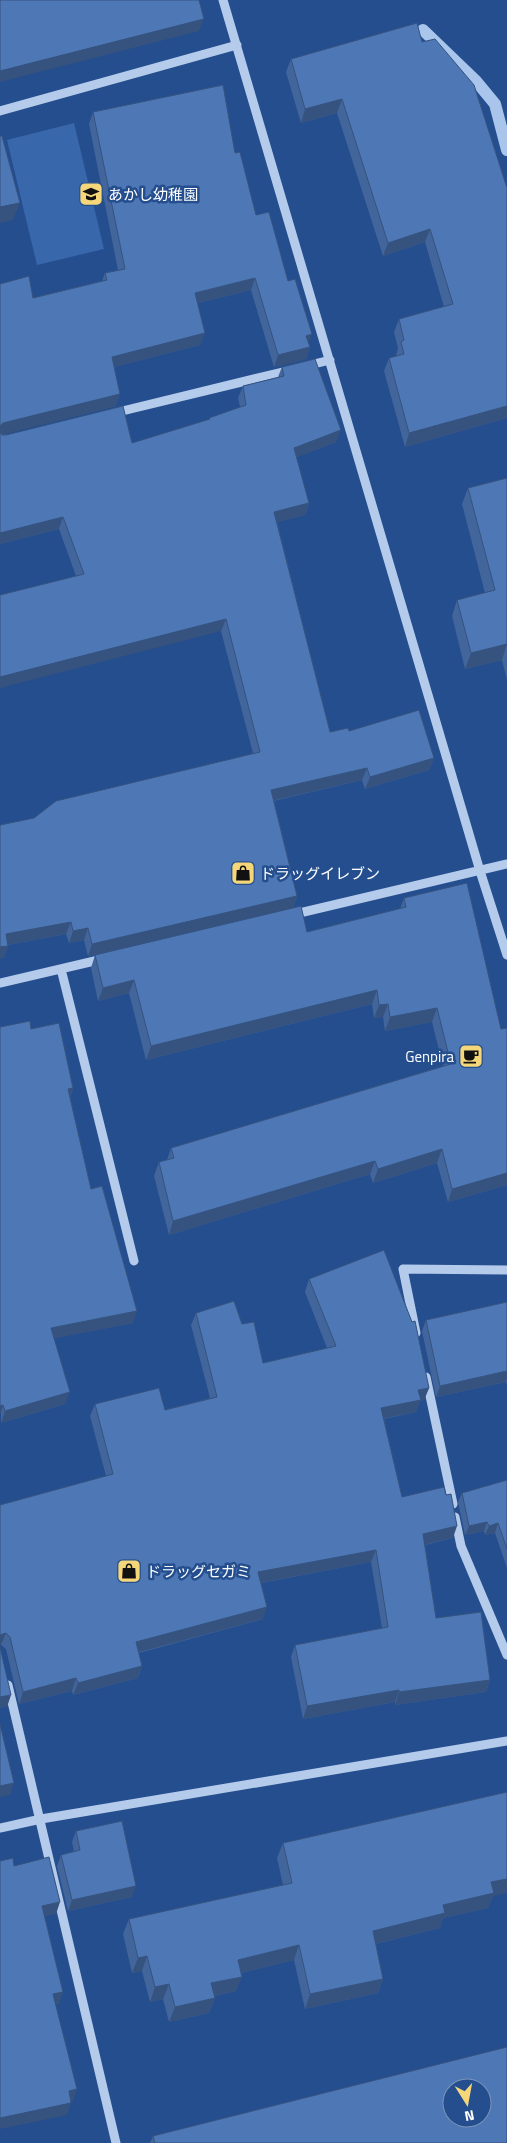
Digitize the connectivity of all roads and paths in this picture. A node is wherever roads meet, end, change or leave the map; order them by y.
1 (223, 0) edge
2 (237, 45) junction
3 (0, 111) edge
4 (330, 360) junction
5 (107, 415) edge
6 (507, 864) edge
7 (480, 871) junction
8 (280, 918) edge
9 (507, 954) edge
10 (109, 958) edge
11 (61, 969) junction
12 (0, 983) edge
13 (134, 1261) dead end
14 (507, 1270) edge
15 (419, 1345) edge
16 (423, 1364) edge
17 (507, 1656) edge
18 (7, 1679) edge
19 (507, 1741) edge
20 (41, 1818) junction
21 (0, 1828) edge
22 (116, 2143) edge

1 - 2 street
2 - 3 street
2 - 4 street
4 - 5 street
4 - 7 street
6 - 7 street
7 - 8 street
7 - 9 street
10 - 11 street
11 - 12 street
11 - 13 street
14 - 15 street
16 - 17 street
18 - 20 street
19 - 20 street
20 - 21 street
20 - 22 street

